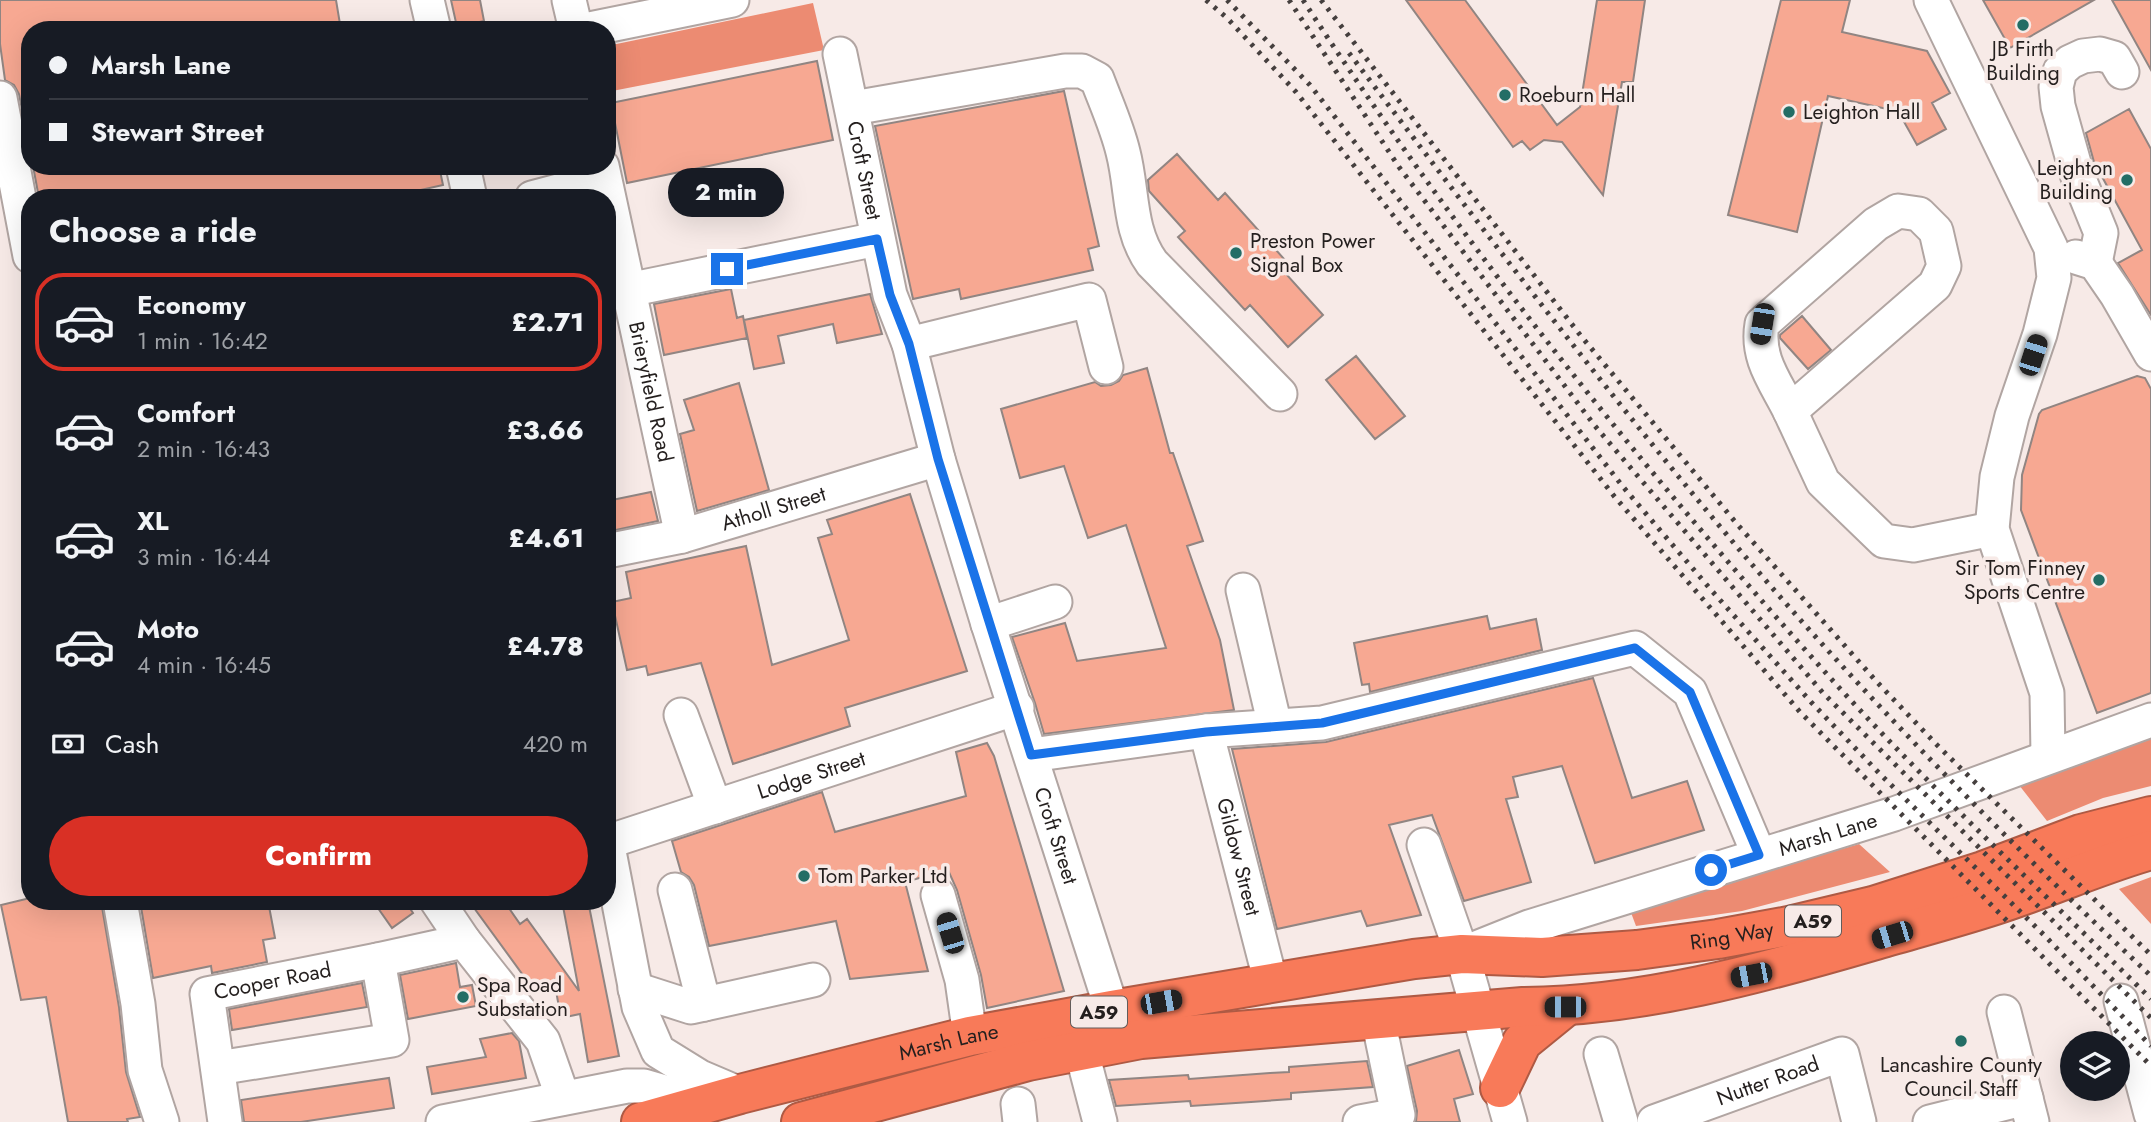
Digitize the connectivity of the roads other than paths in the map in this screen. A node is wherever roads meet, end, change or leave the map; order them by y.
1 (428, 0) edge
2 (569, 0) edge
3 (732, 0) edge
4 (1931, 0) edge
5 (432, 21) edge
6 (574, 21) edge
7 (616, 24) edge
8 (840, 54) dead end
9 (2122, 72) dead end
10 (0, 98) edge
11 (853, 108) junction
12 (597, 175) edge
13 (558, 189) edge
14 (21, 209) edge
15 (616, 233) edge
16 (877, 239) junction
17 (2051, 247) junction
18 (2095, 264) junction
19 (628, 289) junction
20 (909, 344) junction
21 (2151, 354) edge
22 (1105, 367) dead end
23 (1280, 394) dead end
24 (1790, 411) junction
25 (938, 459) junction
26 (1992, 529) junction
27 (682, 536) junction
28 (616, 549) edge
29 (1243, 590) dead end
30 (1055, 602) dead end
31 (988, 624) junction
32 (1017, 708) junction
33 (681, 715) dead end
34 (2151, 720) edge
35 (1275, 726) junction
36 (1206, 732) junction
37 (1031, 755) junction
38 (2048, 756) junction
39 (715, 807) junction
40 (2151, 816) edge
41 (616, 838) edge
42 (1424, 845) dead end
43 (2151, 850) edge
44 (1759, 855) junction
45 (616, 889) edge
46 (675, 890) dead end
47 (938, 895) dead end
48 (122, 910) edge
49 (443, 910) edge
50 (464, 941) junction
51 (1462, 954) junction
52 (378, 960) junction
53 (813, 980) dead end
54 (1270, 983) junction
55 (635, 989) junction
56 (2121, 1001) dead end
57 (704, 1004) junction
58 (1565, 1007) junction
59 (1112, 1010) junction
60 (1479, 1012) junction
61 (2004, 1012) dead end
62 (1378, 1019) junction
63 (970, 1037) junction
64 (1081, 1049) junction
65 (658, 1051) junction
66 (1601, 1054) dead end
67 (218, 1068) junction
68 (937, 1085) junction
69 (627, 1086) junction
70 (563, 1098) junction
71 (723, 1099) junction
72 (1505, 1105) edge
73 (2029, 1110) edge
74 (2151, 1114) edge
75 (162, 1122) edge
76 (225, 1122) edge
77 (443, 1122) edge
78 (641, 1122) edge
79 (802, 1122) edge
80 (865, 1122) edge
81 (1100, 1122) edge
82 (1360, 1122) edge
83 (1621, 1122) edge
84 (1654, 1122) edge
85 (1859, 1122) edge
86 (1930, 1122) edge

1 - 5 street
2 - 6 street
3 - 7 street
4 - 17 street
8 - 11 street, Croft Street
9 - 18 street
10 - 14 street
11 - 16 street, Croft Street
11 - 23 street
12 - 13 street
15 - 19 street, Brieryfield Road
16 - 19 street
16 - 20 street, Croft Street
17 - 18 street
17 - 26 street
18 - 21 street
19 - 27 street, Brieryfield Road
20 - 22 street
20 - 25 street, Croft Street
24 - 24 street
24 - 26 street
25 - 27 street, Atholl Street
25 - 31 street, Croft Street
26 - 38 street
27 - 28 street, Atholl Street
29 - 35 street
30 - 31 street
31 - 32 street, Croft Street
32 - 37 street, Croft Street
32 - 39 street, Lodge Street
33 - 39 street
34 - 38 street, Marsh Lane
35 - 36 street
35 - 44 street
36 - 37 street
36 - 54 street, Gildow Street
37 - 59 street, Croft Street
38 - 44 street, Marsh Lane
39 - 41 street, Lodge Street
40 - 51 highway, Ring Way / A59
42 - 51 street
43 - 58 highway, Ring Way / A59
44 - 51 street, Marsh Lane
45 - 55 street
46 - 57 street
47 - 63 street
48 - 75 street
49 - 50 street
50 - 52 street, Cooper Road
50 - 70 street
51 - 54 highway, Marsh Lane / A59
51 - 60 street
52 - 67 street, Cooper Road
52 - 67 street
53 - 57 street
54 - 59 highway, Marsh Lane / A59
55 - 57 street
55 - 65 street
56 - 74 street
58 - 60 highway, Ring Way / A59
58 - 72 highway
59 - 63 highway, Marsh Lane / A59
60 - 62 highway, Marsh Lane / A59
60 - 72 street
61 - 73 street
62 - 64 highway, Marsh Lane / A59
62 - 82 street
63 - 71 highway, Marsh Lane / A59
64 - 68 highway, Marsh Lane / A59
64 - 81 street
65 - 69 street
65 - 71 street
66 - 83 street
67 - 76 street, Cooper Road
68 - 79 highway, A59
68 - 80 highway
69 - 70 street
69 - 71 street
70 - 77 street
71 - 78 highway, A59
73 - 86 street
84 - 85 street, Nutter Road

